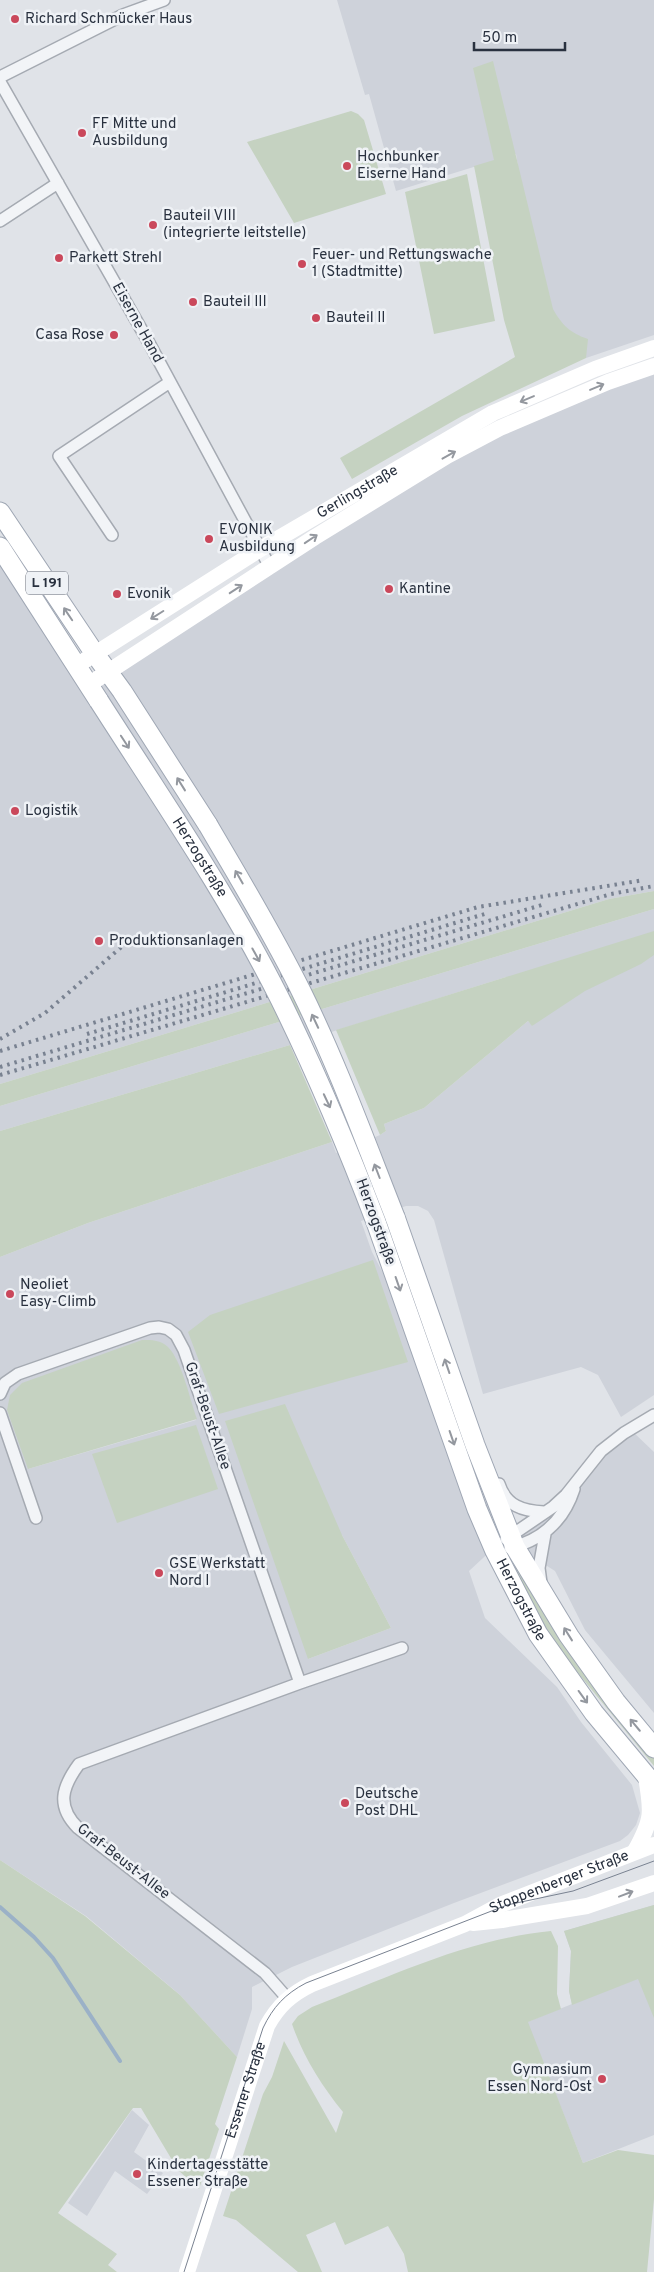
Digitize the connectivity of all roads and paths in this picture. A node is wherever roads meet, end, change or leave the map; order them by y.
1 (164, 0) edge
2 (0, 77) edge
3 (0, 82) edge
4 (58, 183) junction
5 (0, 221) edge
6 (654, 348) edge
7 (654, 366) edge
8 (170, 382) junction
9 (0, 512) edge
10 (112, 535) dead end
11 (0, 547) edge
12 (262, 548) junction
13 (270, 567) junction
14 (95, 654) junction
15 (76, 666) junction
16 (108, 672) junction
17 (88, 685) junction
18 (0, 1394) edge
19 (0, 1413) edge
20 (654, 1415) edge
21 (475, 1445) junction
22 (576, 1482) junction
23 (544, 1512) junction
24 (36, 1518) dead end
25 (545, 1534) junction
26 (513, 1540) junction
27 (495, 1551) junction
28 (542, 1590) junction
29 (402, 1648) dead end
30 (300, 1683) junction
31 (654, 1748) edge
32 (650, 1781) edge
33 (654, 1845) edge
34 (635, 1851) junction
35 (654, 1883) edge
36 (465, 1924) junction
37 (288, 1998) junction
38 (187, 2272) edge

1 - 2 street
3 - 4 street, Eiserne Hand
4 - 5 street
4 - 8 street, Eiserne Hand
6 -> 12 main road, Gerlingstraße
13 -> 7 main road, Gerlingstraße
8 - 10 street
8 - 12 street, Eiserne Hand
14 -> 9 main road, L 191
11 - 15 main road, L 191
12 - 13 street, Eiserne Hand
12 -> 14 main road, Gerlingstraße
16 -> 13 main road, Gerlingstraße
14 - 15 main road, Gerlingstraße
14 - 16 main road, Herzogstraße / L 191
15 - 17 main road, Herzogstraße / L 191
16 - 17 main road, Gerlingstraße
21 -> 16 main road, Herzogstraße, bridge
17 -> 27 main road, Herzogstraße, bridge
18 - 30 street, Graf-Beust-Allee
19 - 24 street
20 - 22 street
21 - 23 street
21 - 26 main road, Herzogstraße
22 - 23 street
22 - 25 street
23 - 26 street
25 - 26 street
25 - 28 street
26 - 27 street
26 - 28 main road, Herzogstraße
27 -> 32 main road, Herzogstraße
31 -> 28 main road, Herzogstraße
29 - 30 street, Graf-Beust-Allee
30 - 37 street, Graf-Beust-Allee
32 - 34 main road
33 - 34 main road, Stoppenberger Straße
34 - 36 main road, Stoppenberger Straße
36 -> 35 main road, Stoppenberger Straße
36 - 37 main road, Stoppenberger Straße
37 - 38 main road, Essener Straße

